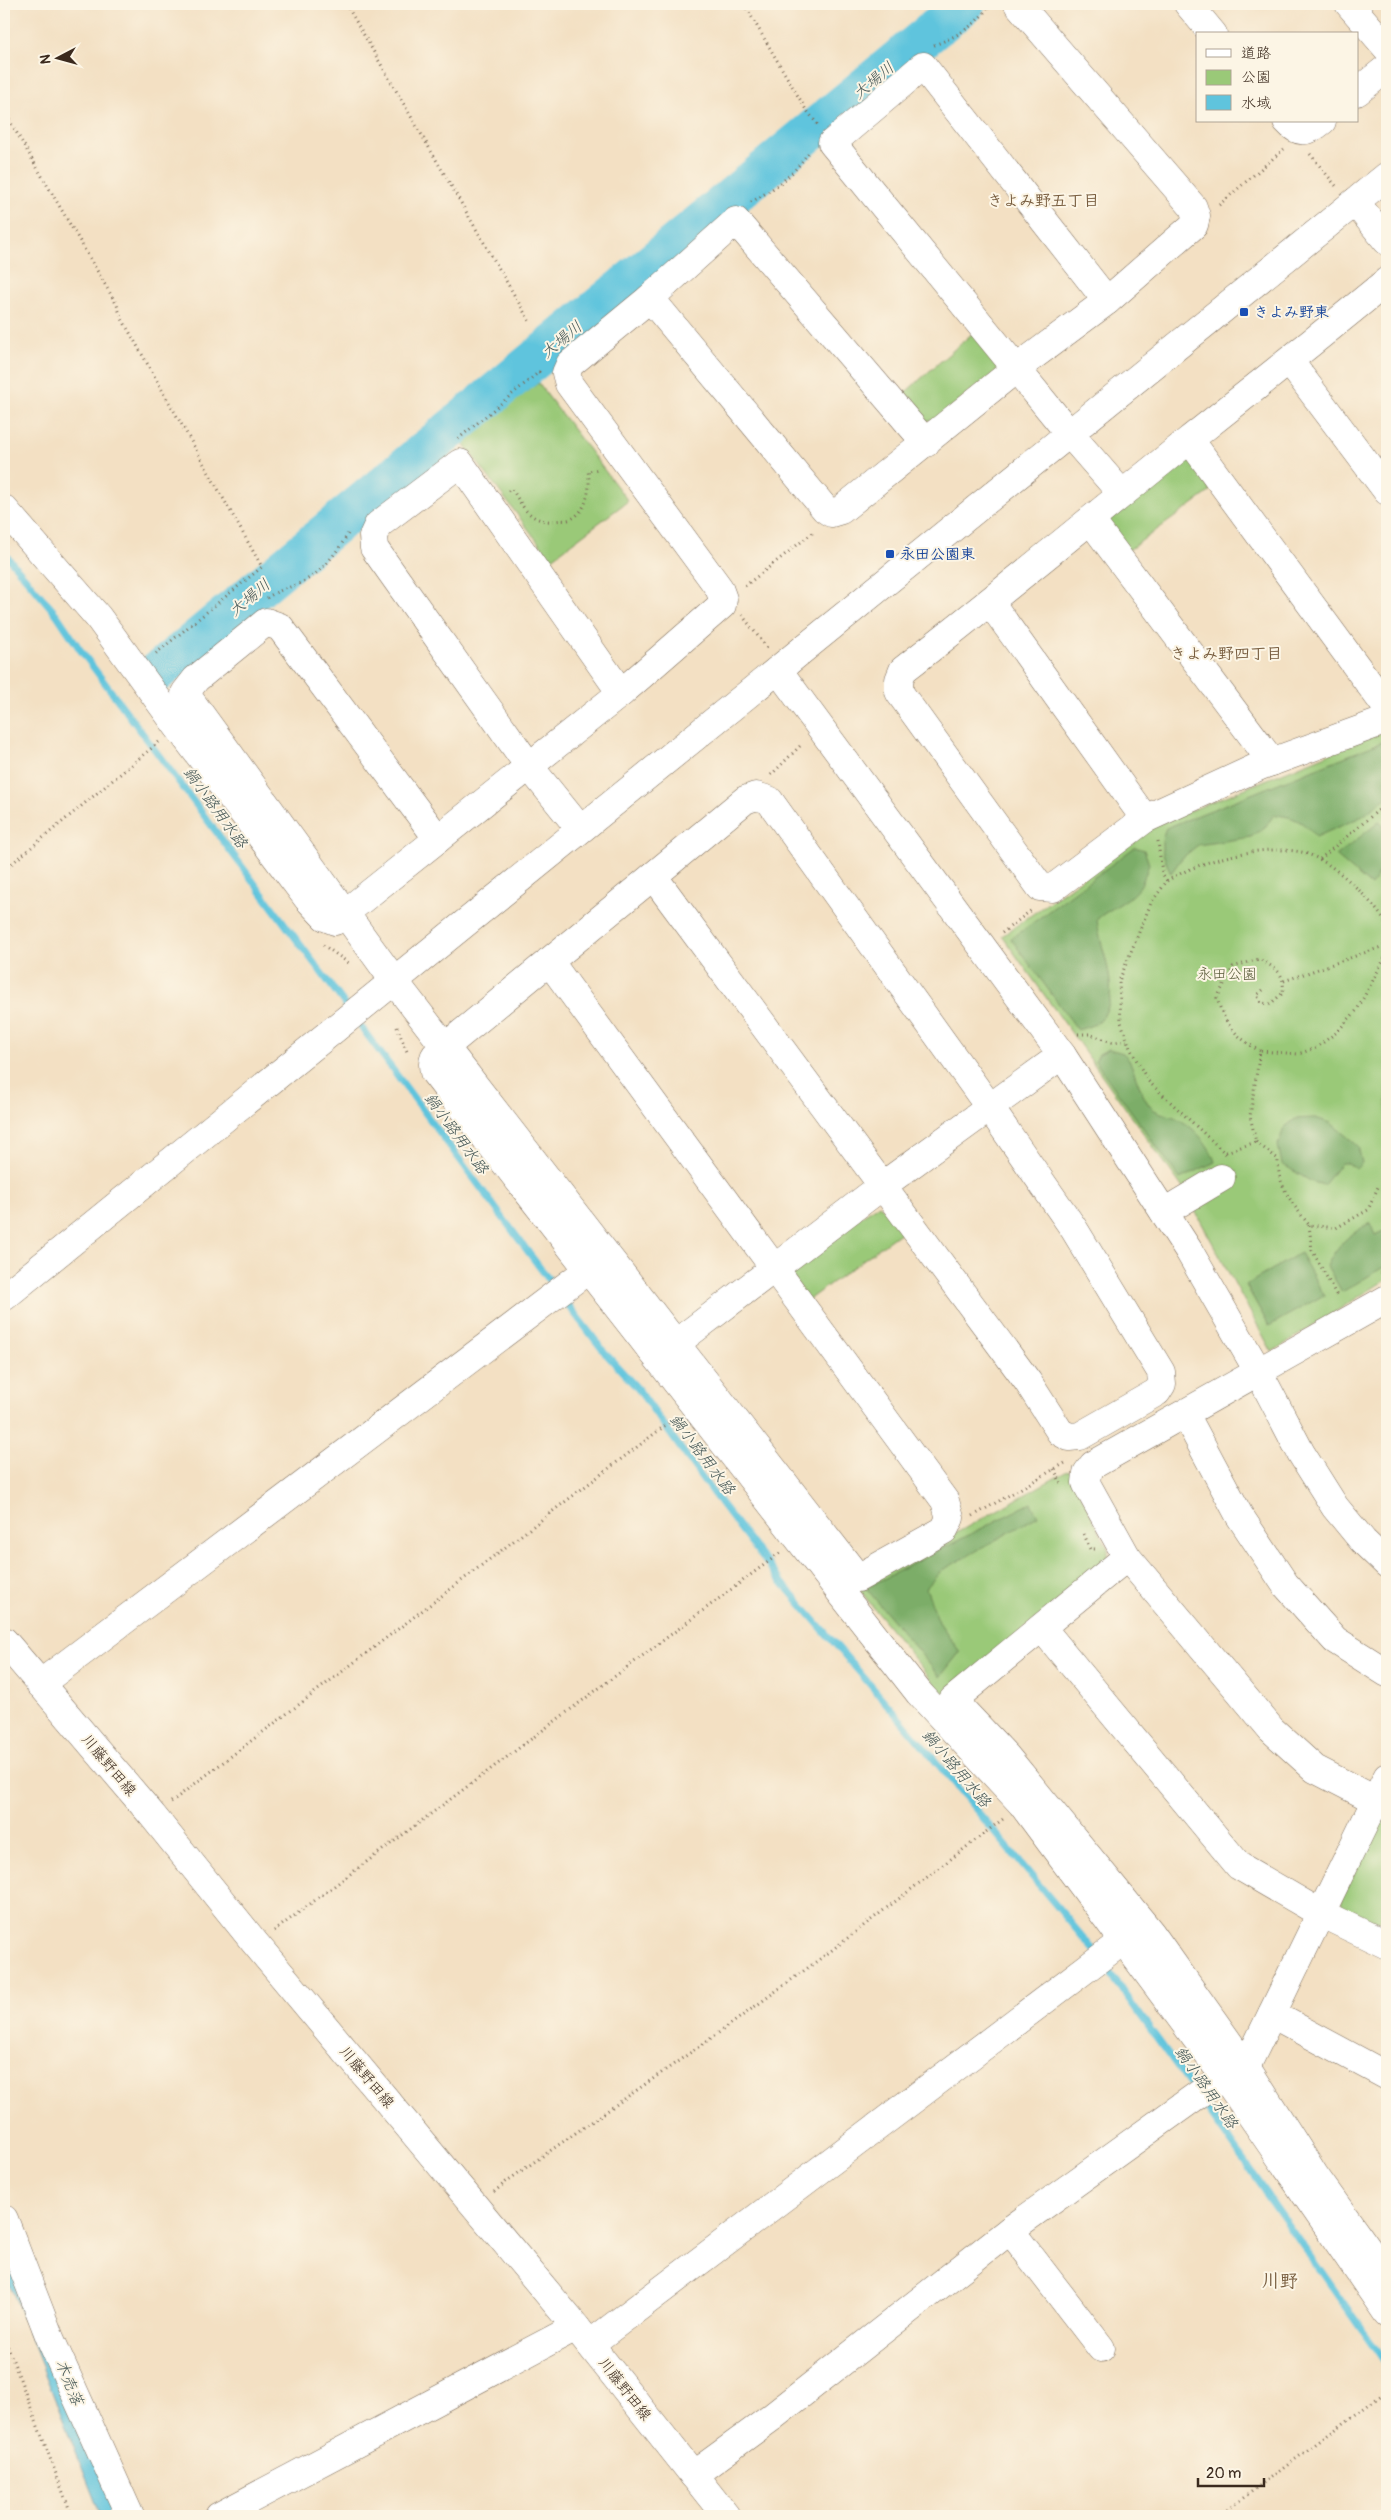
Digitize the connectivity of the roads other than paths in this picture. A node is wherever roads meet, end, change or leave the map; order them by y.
1 (1018, 4) edge
2 (1188, 4) edge
3 (1349, 4) edge
4 (1211, 32) edge
5 (1387, 48) edge
6 (1387, 68) edge
7 (1358, 91) edge
8 (1321, 122) edge
9 (1287, 134) edge
10 (1387, 176) edge
11 (1347, 196) junction
12 (1387, 241) edge
13 (1387, 281) edge
14 (650, 298) junction
15 (1106, 301) junction
16 (1290, 362) junction
17 (1017, 368) junction
18 (1069, 433) junction
19 (1190, 440) junction
20 (926, 443) junction
21 (1387, 491) edge
22 (1122, 494) junction
23 (4, 509) edge
24 (1091, 521) junction
25 (990, 602) junction
26 (773, 659) junction
27 (621, 693) junction
28 (1387, 708) edge
29 (1387, 720) edge
30 (1272, 762) junction
31 (529, 766) junction
32 (1145, 819) junction
33 (580, 829) junction
34 (438, 839) junction
35 (653, 876) junction
36 (345, 914) junction
37 (549, 962) junction
38 (395, 982) junction
39 (445, 1047) junction
40 (1067, 1047) junction
41 (990, 1108) junction
42 (1224, 1165) road end
43 (882, 1186) junction
44 (1164, 1212) junction
45 (774, 1268) junction
46 (589, 1269) junction
47 (4, 1297) edge
48 (1387, 1299) edge
49 (675, 1344) junction
50 (1258, 1371) junction
51 (1185, 1414) junction
52 (1127, 1557) junction
53 (1387, 1564) edge
54 (1042, 1628) junction
55 (4, 1641) edge
56 (1387, 1673) edge
57 (40, 1684) junction
58 (1383, 1795) edge
59 (1320, 1913) junction
60 (1387, 1945) edge
61 (1106, 1953) junction
62 (1272, 2014) junction
63 (1235, 2071) junction
64 (1387, 2076) edge
65 (4, 2219) edge
66 (1010, 2230) junction
67 (1387, 2276) edge
68 (1387, 2313) edge
69 (583, 2335) junction
70 (1101, 2348) dead end
71 (693, 2475) junction
72 (130, 2516) edge
73 (219, 2516) edge
74 (726, 2516) edge

1 - 15 street
2 - 4 street
3 - 5 street
6 - 7 street
8 - 9 street
10 - 11 street
11 - 12 street
11 - 18 street
13 - 16 street
14 - 20 street
14 - 20 street
14 - 27 street
15 - 17 street
15 - 17 street
16 - 19 street
16 - 21 street
17 - 18 street
17 - 20 street
18 - 22 street
18 - 26 street
19 - 22 street
19 - 28 street
22 - 24 street
23 - 36 street
24 - 25 street
24 - 30 street
25 - 32 street
25 - 32 street
26 - 33 street
26 - 40 street
27 - 31 street
27 - 31 street
29 - 30 street
30 - 32 street
31 - 33 street
31 - 34 street
33 - 38 street
34 - 36 street
34 - 36 street
35 - 37 street
35 - 41 street
35 - 43 street
36 - 38 street
37 - 39 street
37 - 45 street
38 - 39 street
38 - 47 street
39 - 46 street
39 - 49 street
40 - 41 street
40 - 44 street
41 - 43 street
41 - 43 street
42 - 44 street
43 - 45 street
44 - 50 street
45 - 49 street
45 - 49 street
46 - 57 street
46 - 61 street
48 - 50 street
50 - 51 street
50 - 53 street
51 - 52 street
51 - 56 street
52 - 54 street
52 - 58 street
54 - 59 street
54 - 63 street
55 - 57 street, 川藤野田線
57 - 69 street, 川藤野田線
58 - 59 street
59 - 60 street
59 - 62 street
61 - 63 street
61 - 69 street
62 - 63 street
62 - 64 street
63 - 66 street
63 - 67 street
63 - 68 street
65 - 72 street
66 - 70 street
66 - 71 street
69 - 71 street, 川藤野田線
69 - 73 street
71 - 74 street, 川藤野田線

